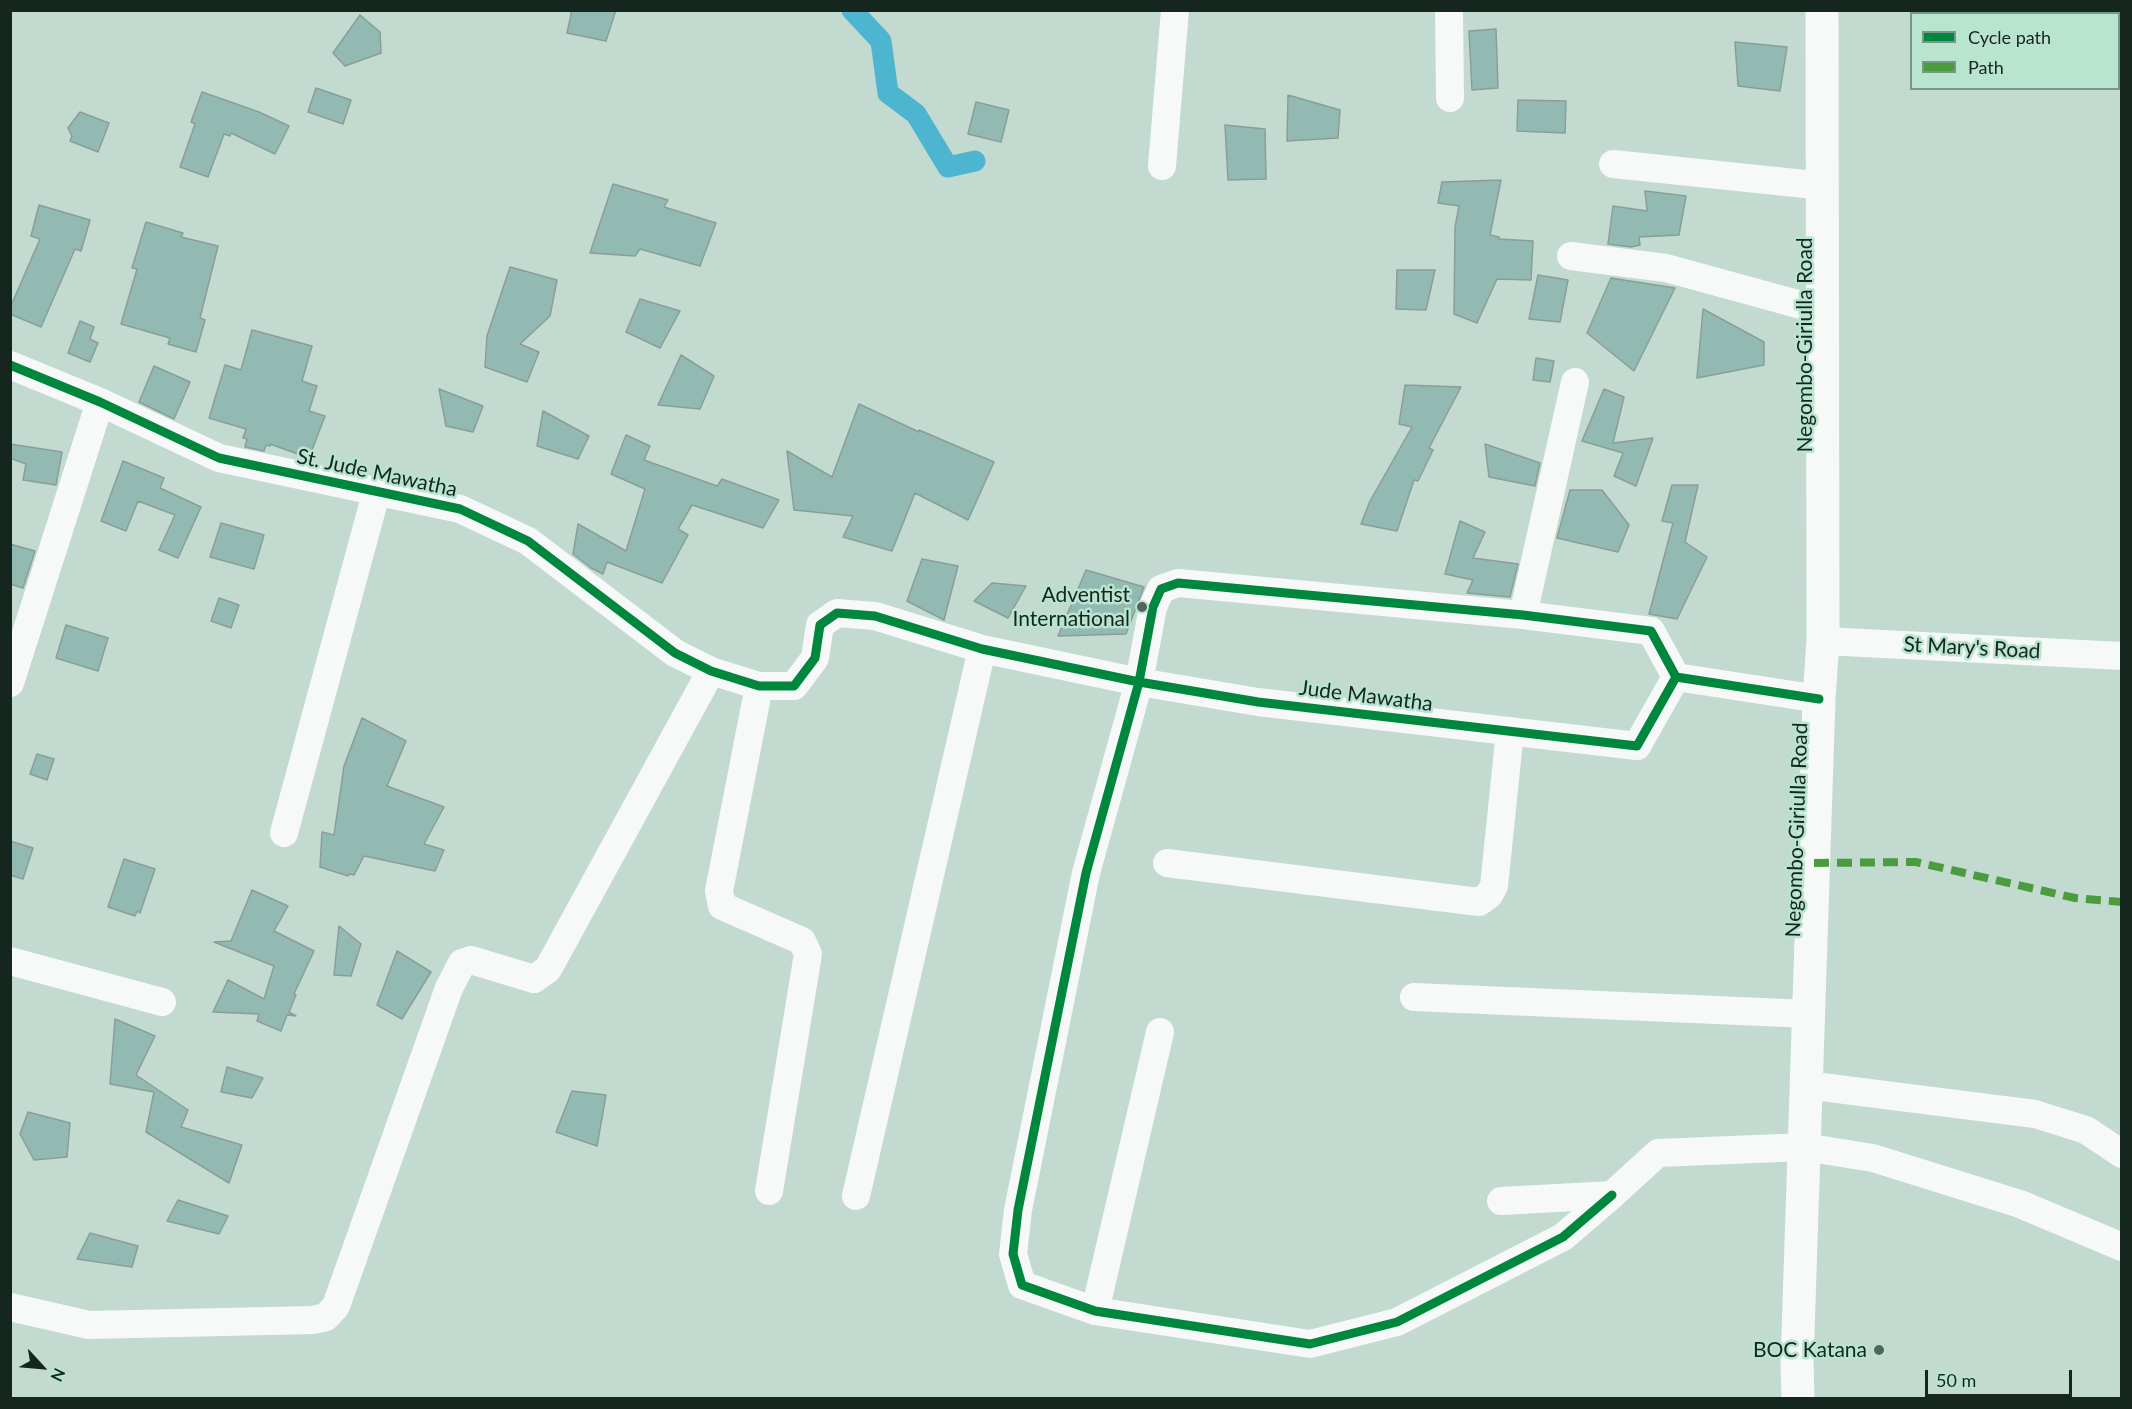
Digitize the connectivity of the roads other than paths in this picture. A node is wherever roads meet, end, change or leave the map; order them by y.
1 (1175, 10) edge
2 (1449, 10) edge
3 (1822, 10) edge
4 (1450, 98) dead end
5 (1613, 164) dead end
6 (1162, 166) dead end
7 (1824, 186) junction
8 (1571, 256) dead end
9 (1822, 311) junction
10 (10, 365) edge
11 (1575, 382) dead end
12 (100, 402) junction
13 (377, 490) junction
14 (1522, 615) junction
15 (875, 616) joint
16 (1823, 641) junction
17 (982, 649) junction
18 (2121, 656) edge
19 (711, 671) junction
20 (1676, 677) junction
21 (10, 682) edge
22 (1139, 682) junction
23 (759, 686) junction
24 (1819, 699) junction
25 (1510, 731) junction
26 (284, 833) dead end
27 (1167, 863) dead end
28 (10, 961) edge
29 (1414, 997) dead end
30 (162, 1002) dead end
31 (1809, 1014) junction
32 (1160, 1032) dead end
33 (1806, 1085) junction
34 (1804, 1147) junction
35 (2121, 1154) edge
36 (769, 1191) dead end
37 (1612, 1195) junction
38 (856, 1196) dead end
39 (1501, 1201) dead end
40 (2121, 1246) edge
41 (10, 1307) edge
42 (1095, 1311) junction
43 (1798, 1398) edge

1 - 6 street
2 - 4 street
3 - 7 main road, Negombo-Giriulla Road
5 - 7 street
7 - 9 main road, Negombo-Giriulla Road
8 - 9 street
9 - 16 main road, Negombo-Giriulla Road
10 - 12 street, St. Jude Mawatha
11 - 14 street
12 - 13 street, St. Jude Mawatha
12 - 21 street
13 - 19 street, St. Jude Mawatha
13 - 26 street
14 - 20 street
14 - 22 street
15 - 17 street, Jude Mawatha
15 - 23 street, St. Jude Mawatha
16 - 18 street, St Mary's Road
16 - 24 main road, Negombo-Giriulla Road
17 - 22 street, Jude Mawatha
17 - 38 street
19 - 23 street, St. Jude Mawatha
19 - 41 street
20 - 24 street
20 - 25 street, Jude Mawatha
22 - 25 street, Jude Mawatha
22 - 42 street
23 - 36 street
24 - 31 main road, Negombo-Giriulla Road
25 - 27 street
28 - 30 street
29 - 31 street
31 - 33 main road, Negombo-Giriulla Road
32 - 42 street
33 - 34 main road, Negombo-Giriulla Road
33 - 35 street
34 - 37 street
34 - 40 street
34 - 43 main road, Negombo-Giriulla Road
37 - 39 street
37 - 42 street

